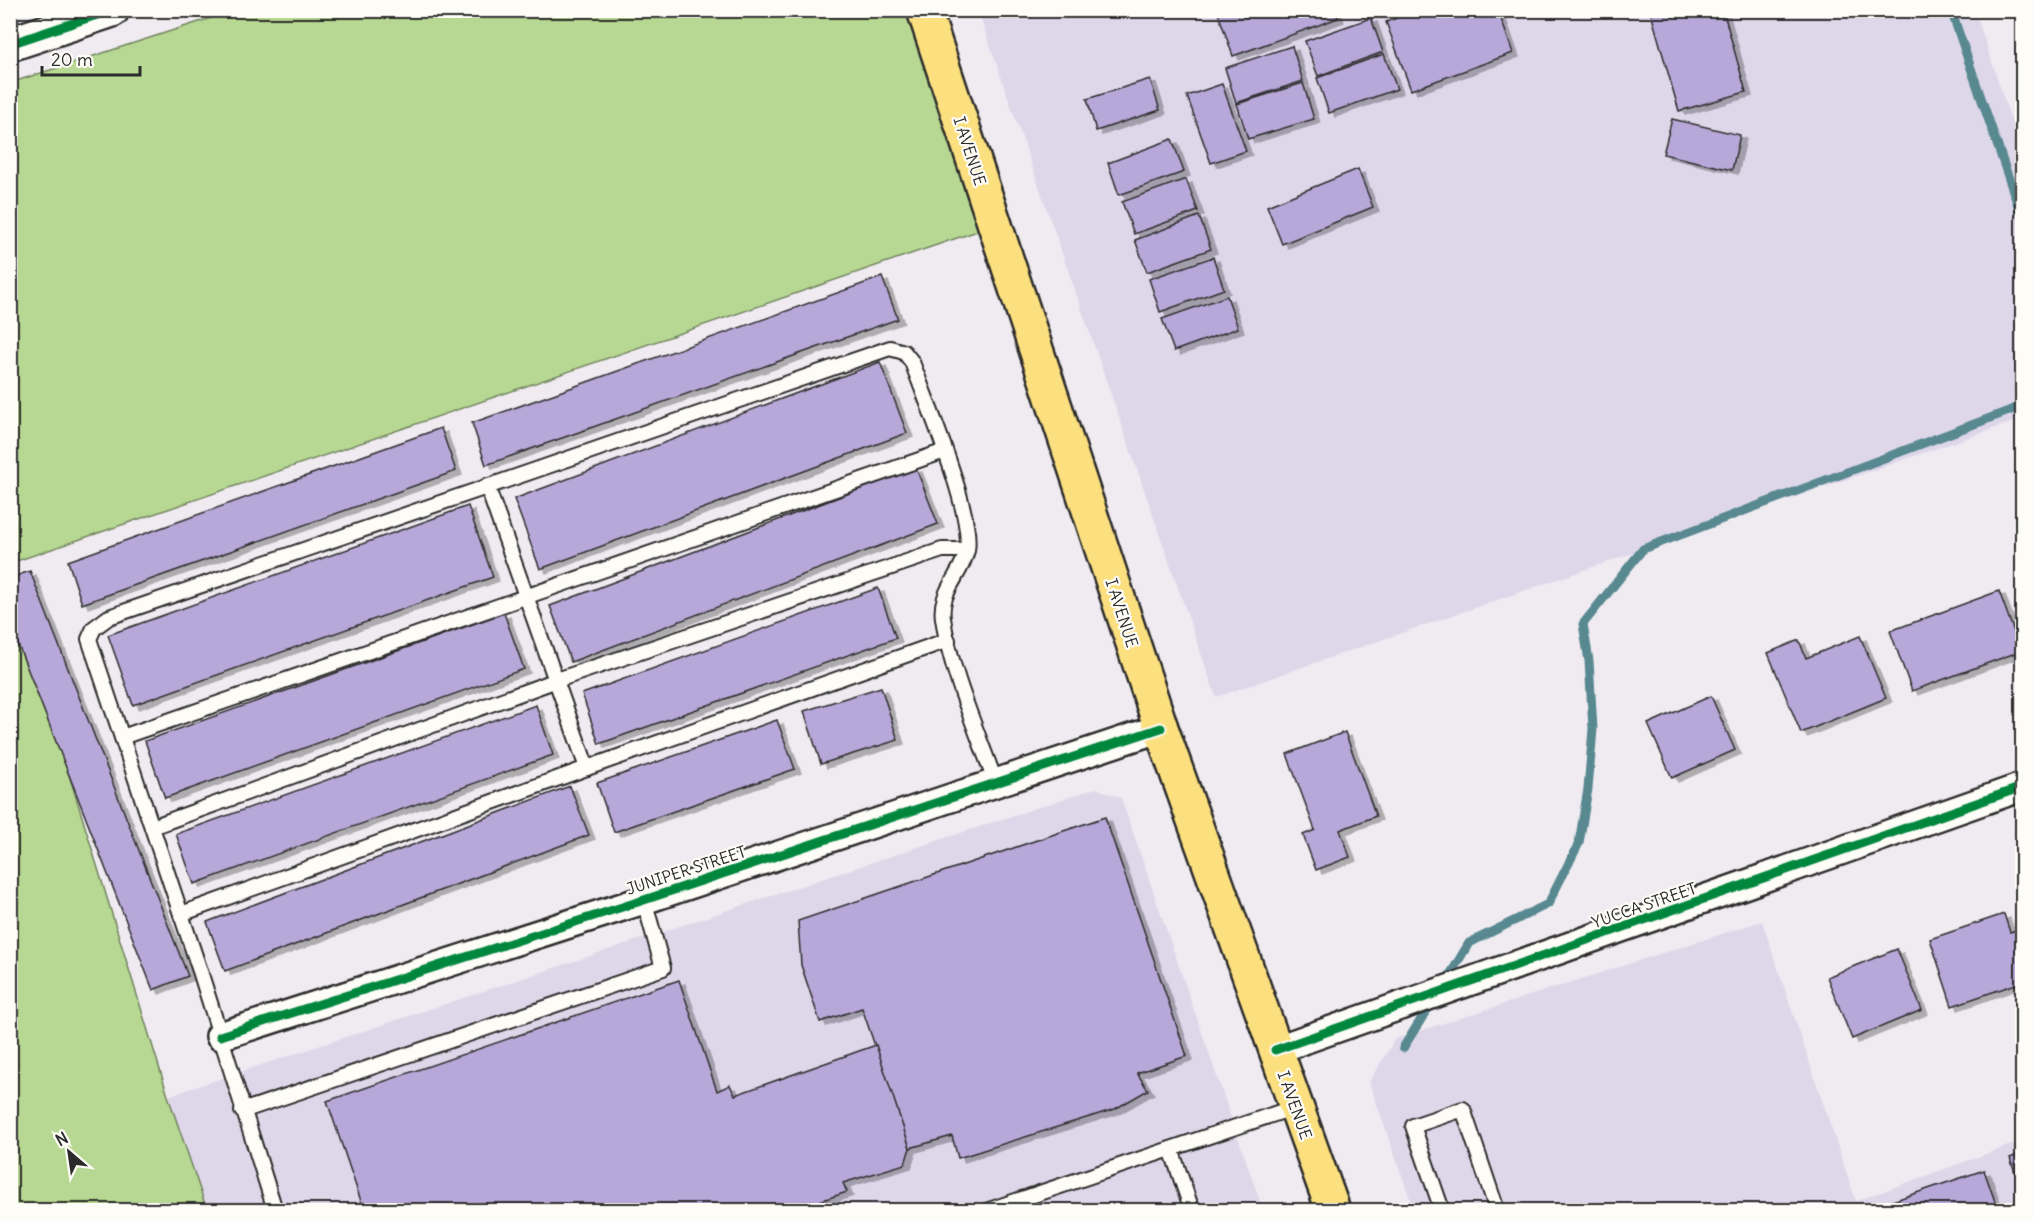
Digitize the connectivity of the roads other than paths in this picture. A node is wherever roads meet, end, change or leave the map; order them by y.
1 (112, 10) edge
2 (924, 10) edge
3 (10, 44) edge
4 (945, 451) junction
5 (487, 486) junction
6 (967, 550) junction
7 (528, 595) junction
8 (948, 640) junction
9 (557, 680) junction
10 (1161, 728) junction
11 (122, 737) junction
12 (587, 768) junction
13 (996, 784) junction
14 (2022, 787) edge
15 (152, 827) junction
16 (644, 900) junction
17 (181, 914) junction
18 (220, 1036) junction
19 (1275, 1050) junction
20 (1296, 1107) junction
21 (242, 1111) junction
22 (1171, 1149) junction
23 (275, 1210) edge
24 (989, 1210) edge
25 (1191, 1210) edge
26 (1333, 1210) edge
27 (1442, 1210) edge
28 (1497, 1210) edge

1 - 3 street
2 - 10 main road, I AVENUE
4 - 5 lane
4 - 6 lane
4 - 7 lane
5 - 7 lane
5 - 11 lane
6 - 8 lane
6 - 9 lane
7 - 9 lane
7 - 11 lane
8 - 12 lane
8 - 13 lane
9 - 12 lane
9 - 15 lane
10 - 13 street, JUNIPER STREET
10 - 19 main road, I AVENUE
11 - 15 lane
12 - 17 lane
13 - 16 street, JUNIPER STREET
14 - 19 street, YUCCA STREET
15 - 17 lane
16 - 18 street, JUNIPER STREET
16 - 21 lane
17 - 18 lane
18 - 21 lane
19 - 20 main road, I AVENUE
20 - 22 lane
20 - 26 main road, I AVENUE
21 - 23 lane
22 - 24 lane
22 - 25 lane
27 - 28 lane

